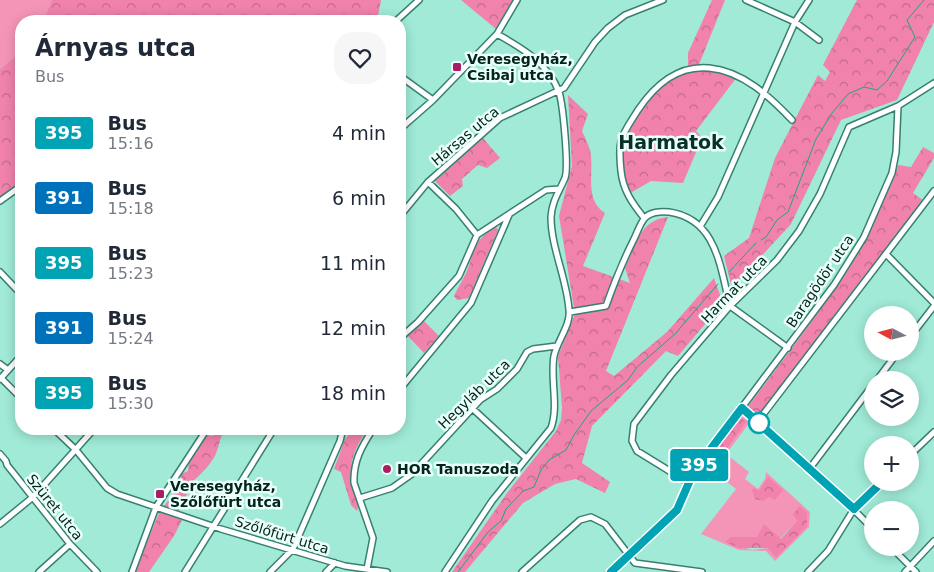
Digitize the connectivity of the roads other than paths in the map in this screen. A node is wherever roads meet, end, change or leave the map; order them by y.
1 (420, 0) edge
2 (517, 0) edge
3 (663, 0) edge
4 (746, 0) edge
5 (809, 0) edge
6 (403, 15) edge
7 (795, 22) junction
8 (496, 34) junction
9 (819, 40) dead end
10 (406, 80) edge
11 (934, 83) edge
12 (558, 91) junction
13 (765, 92) junction
14 (433, 100) junction
15 (898, 106) junction
16 (792, 120) dead end
17 (406, 124) edge
18 (428, 182) junction
19 (559, 189) junction
20 (15, 190) edge
21 (934, 191) edge
22 (0, 201) edge
23 (406, 209) edge
24 (509, 215) junction
25 (644, 218) junction
26 (701, 225) junction
27 (477, 235) junction
28 (886, 254) junction
29 (0, 272) edge
30 (15, 288) edge
31 (934, 304) edge
32 (730, 306) junction
33 (570, 312) junction
34 (919, 325) edge
35 (406, 333) edge
36 (557, 346) junction
37 (788, 348) junction
38 (15, 362) edge
39 (0, 364) edge
40 (8, 370) junction
41 (0, 379) edge
42 (406, 382) edge
43 (15, 393) edge
44 (864, 397) edge
45 (742, 408) junction
46 (473, 409) junction
47 (758, 422) junction
48 (934, 432) edge
49 (60, 435) edge
50 (89, 435) edge
51 (203, 435) edge
52 (270, 435) edge
53 (342, 435) edge
54 (369, 435) edge
55 (919, 446) edge
56 (76, 450) junction
57 (0, 454) edge
58 (526, 458) junction
59 (810, 468) junction
60 (689, 483) junction
61 (873, 491) edge
62 (33, 497) junction
63 (360, 498) junction
64 (156, 507) junction
65 (854, 509) junction
66 (864, 520) edge
67 (0, 524) edge
68 (213, 526) junction
69 (934, 541) edge
70 (70, 544) junction
71 (293, 550) junction
72 (900, 556) edge
73 (628, 557) junction
74 (335, 563) junction
75 (909, 565) junction
76 (364, 570) edge
77 (39, 572) edge
78 (97, 572) edge
79 (132, 572) edge
80 (185, 572) edge
81 (270, 572) edge
82 (326, 572) edge
83 (387, 572) edge
84 (445, 572) edge
85 (522, 572) edge
86 (611, 572) edge
87 (702, 572) edge
88 (808, 572) edge
89 (905, 572) edge
90 (916, 572) edge

1 - 6 street
2 - 8 street
3 - 12 street
4 - 7 street
5 - 7 street
7 - 9 street
7 - 13 street
8 - 12 street
8 - 14 street
10 - 14 street
11 - 15 street
12 - 18 street, Hársas utca
12 - 19 street
13 - 16 street
13 - 25 street
13 - 26 street
14 - 17 street
15 - 32 street, Harmat utca
15 - 37 street, Baragödör utca
18 - 23 street, Hársas utca
18 - 27 street
19 - 24 street
19 - 33 street
20 - 22 street
21 - 28 street
24 - 27 street
24 - 42 street
25 - 26 street
25 - 33 street
26 - 32 street
27 - 35 street
28 - 31 street
28 - 47 street
29 - 30 street
31 - 34 street
32 - 37 street
32 - 60 street, Harmat utca
33 - 36 street
36 - 46 street, Hegyláb utca
36 - 58 street
37 - 45 street, Baragödör utca
38 - 40 street
39 - 40 street
40 - 41 street
41 - 43 street
44 - 59 street
45 - 47 street
45 - 60 street, Baragödör utca
46 - 58 street
46 - 63 street, Hegyláb utca
47 - 59 street
48 - 55 street
49 - 56 street, Szőlőfürt utca
50 - 56 street
51 - 64 street
52 - 68 street
53 - 71 street
54 - 63 street
56 - 62 street
56 - 64 street, Szőlőfürt utca
57 - 62 street, Szüret utca
58 - 84 street
59 - 65 street
60 - 73 street, Baragödör utca
61 - 65 street
62 - 67 street
62 - 70 street, Szüret utca
63 - 76 street
64 - 68 street, Szőlőfürt utca
64 - 79 street
65 - 66 street
65 - 88 street
68 - 71 street, Szőlőfürt utca
68 - 80 street
69 - 75 street
70 - 77 street
70 - 78 street, Szüret utca
71 - 74 street, Szőlőfürt utca
71 - 81 street
72 - 75 street
73 - 85 street
73 - 86 street, Baragödör utca
73 - 87 street
74 - 76 street, Szőlőfürt utca
74 - 82 street
75 - 89 street
75 - 90 street
76 - 83 street, Szőlőfürt utca

